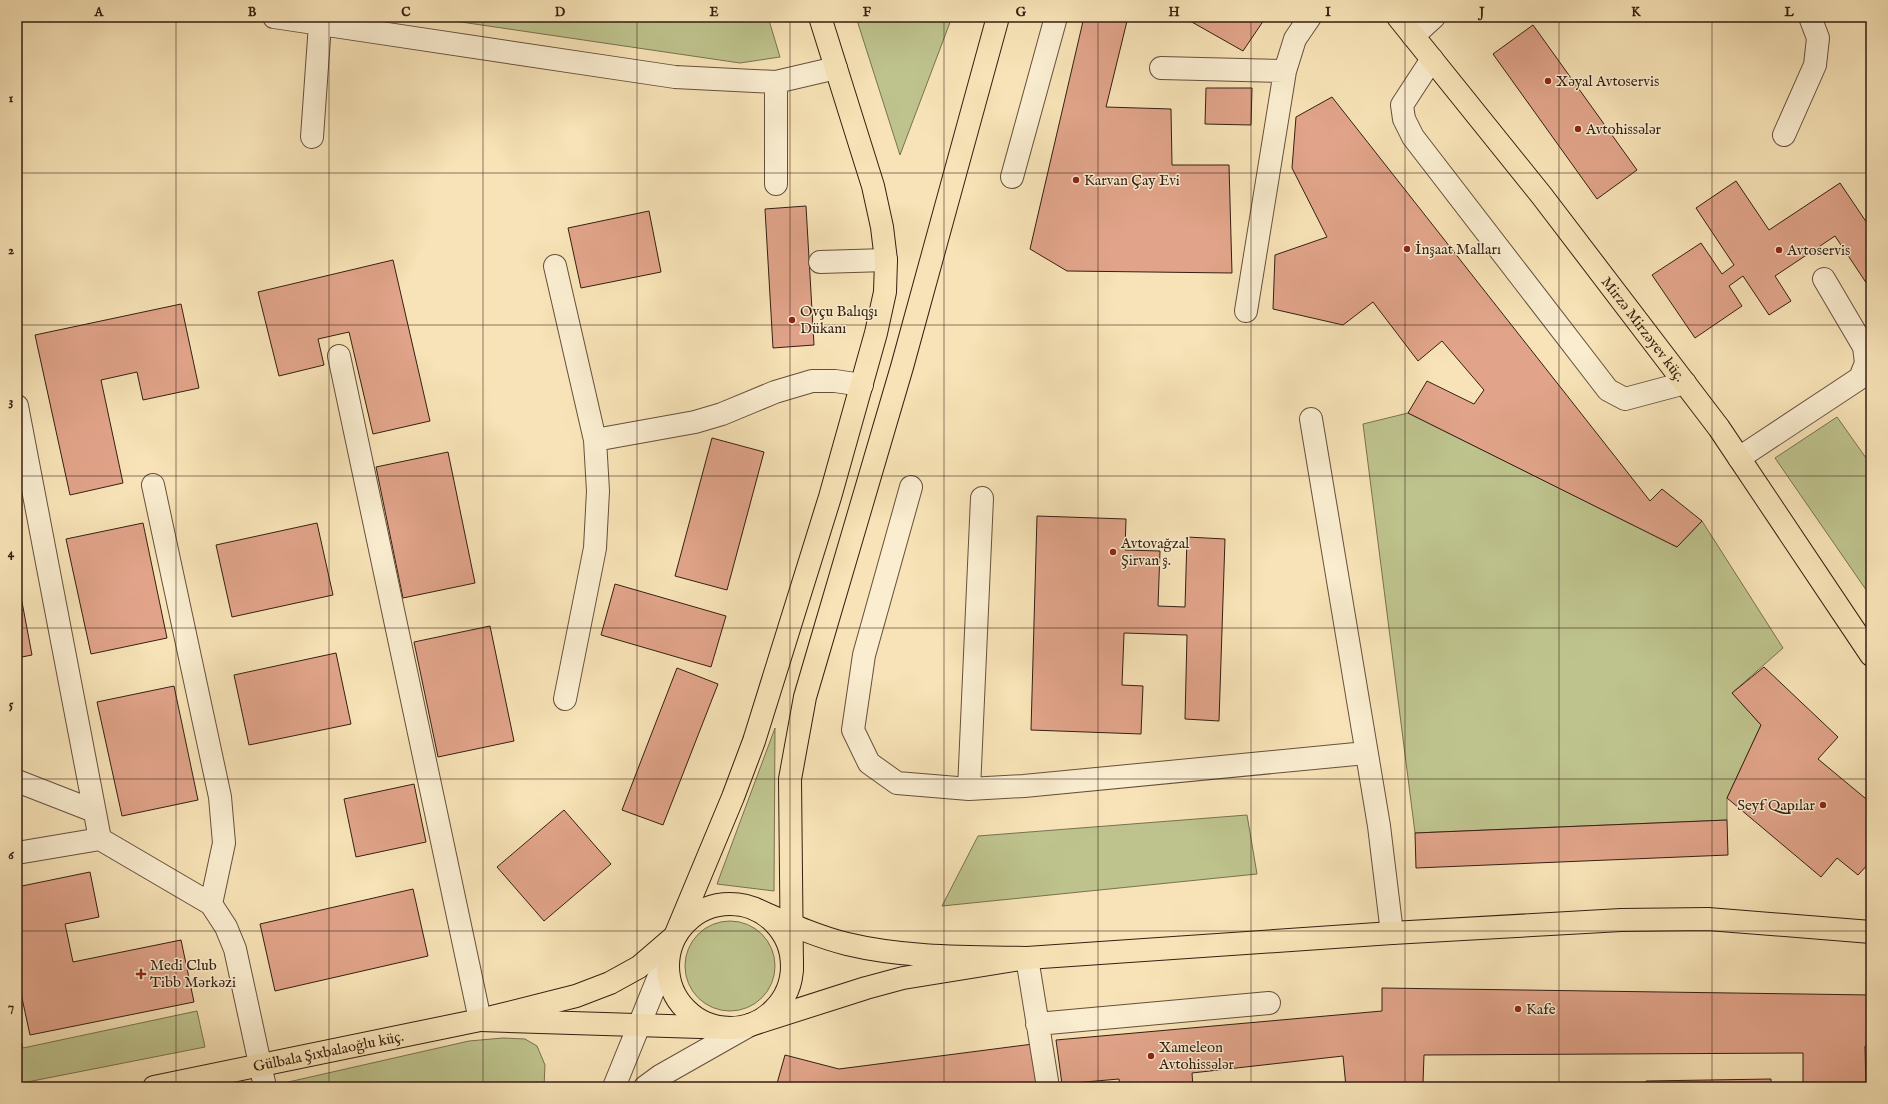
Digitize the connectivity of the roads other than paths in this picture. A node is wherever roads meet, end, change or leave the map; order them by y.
1 (274, 17) edge
2 (820, 17) edge
3 (998, 17) edge
4 (1056, 17) edge
5 (1310, 17) edge
6 (1398, 17) edge
7 (1434, 17) edge
8 (1810, 17) edge
9 (320, 24) junction
10 (1413, 36) junction
11 (1432, 59) junction
12 (836, 68) junction
13 (1162, 68) dead end
14 (1285, 71) junction
15 (776, 82) junction
16 (1784, 135) dead end
17 (312, 137) dead end
18 (1012, 177) dead end
19 (776, 184) dead end
20 (886, 260) junction
21 (820, 262) dead end
22 (555, 266) dead end
23 (1824, 279) dead end
24 (1246, 311) dead end
25 (339, 356) dead end
26 (1685, 383) junction
27 (862, 385) junction
28 (17, 406) edge
29 (1311, 420) dead end
30 (595, 440) junction
31 (1739, 458) junction
32 (153, 484) dead end
33 (911, 487) dead end
34 (982, 498) dead end
35 (1871, 655) edge
36 (565, 699) dead end
37 (1366, 753) junction
38 (17, 781) edge
39 (969, 789) junction
40 (94, 811) junction
41 (100, 839) junction
42 (17, 853) edge
43 (212, 904) junction
44 (755, 909) junction
45 (792, 925) junction
46 (1871, 932) edge
47 (1392, 933) junction
48 (672, 945) junction
49 (1027, 958) junction
50 (792, 969) junction
51 (1269, 1003) dead end
52 (480, 1020) junction
53 (1037, 1024) junction
54 (639, 1025) junction
55 (741, 1026) junction
56 (260, 1065) junction
57 (154, 1087) edge
58 (265, 1087) edge
59 (614, 1087) edge
60 (645, 1087) edge
61 (1048, 1087) edge

1 - 9 street
2 - 12 main road
3 - 45 main road
4 - 18 street
5 - 14 street
6 - 10 main road, Mirzə Mirzəyev küç.
7 - 10 street
8 - 16 street
9 - 15 street
9 - 17 street
10 - 11 main road, Mirzə Mirzəyev küç.
11 - 26 main road, Mirzə Mirzəyev küç.
11 - 26 street
12 - 15 street
12 - 20 main road
13 - 14 street
14 - 24 street
15 - 19 street
20 - 21 street
20 - 27 main road
22 - 30 street
23 - 31 street
25 - 52 street
26 - 31 main road, Mirzə Mirzəyev küç.
27 - 30 street
27 - 48 main road
28 - 40 street
29 - 37 street
30 - 36 street
31 - 35 main road, Mirzə Mirzəyev küç.
32 - 43 street
33 - 39 street
34 - 39 street
37 - 39 street
37 - 47 street
38 - 40 street
40 - 41 street
41 - 42 street
41 - 43 street
43 - 56 street
44 - 45 main road
44 - 48 main road
44 - 50 main road
45 - 49 main road
45 - 50 main road
46 - 47 main road
47 - 49 main road
48 - 52 main road
48 - 54 street
48 - 55 main road
49 - 53 street
49 - 55 main road
50 - 55 main road
51 - 53 street
52 - 54 main road
52 - 56 main road, Gülbala Şıxbalaoğlu küç.
53 - 61 street
54 - 55 main road
54 - 59 street
55 - 60 street
56 - 57 main road, Gülbala Şıxbalaoğlu küç.
56 - 58 street

